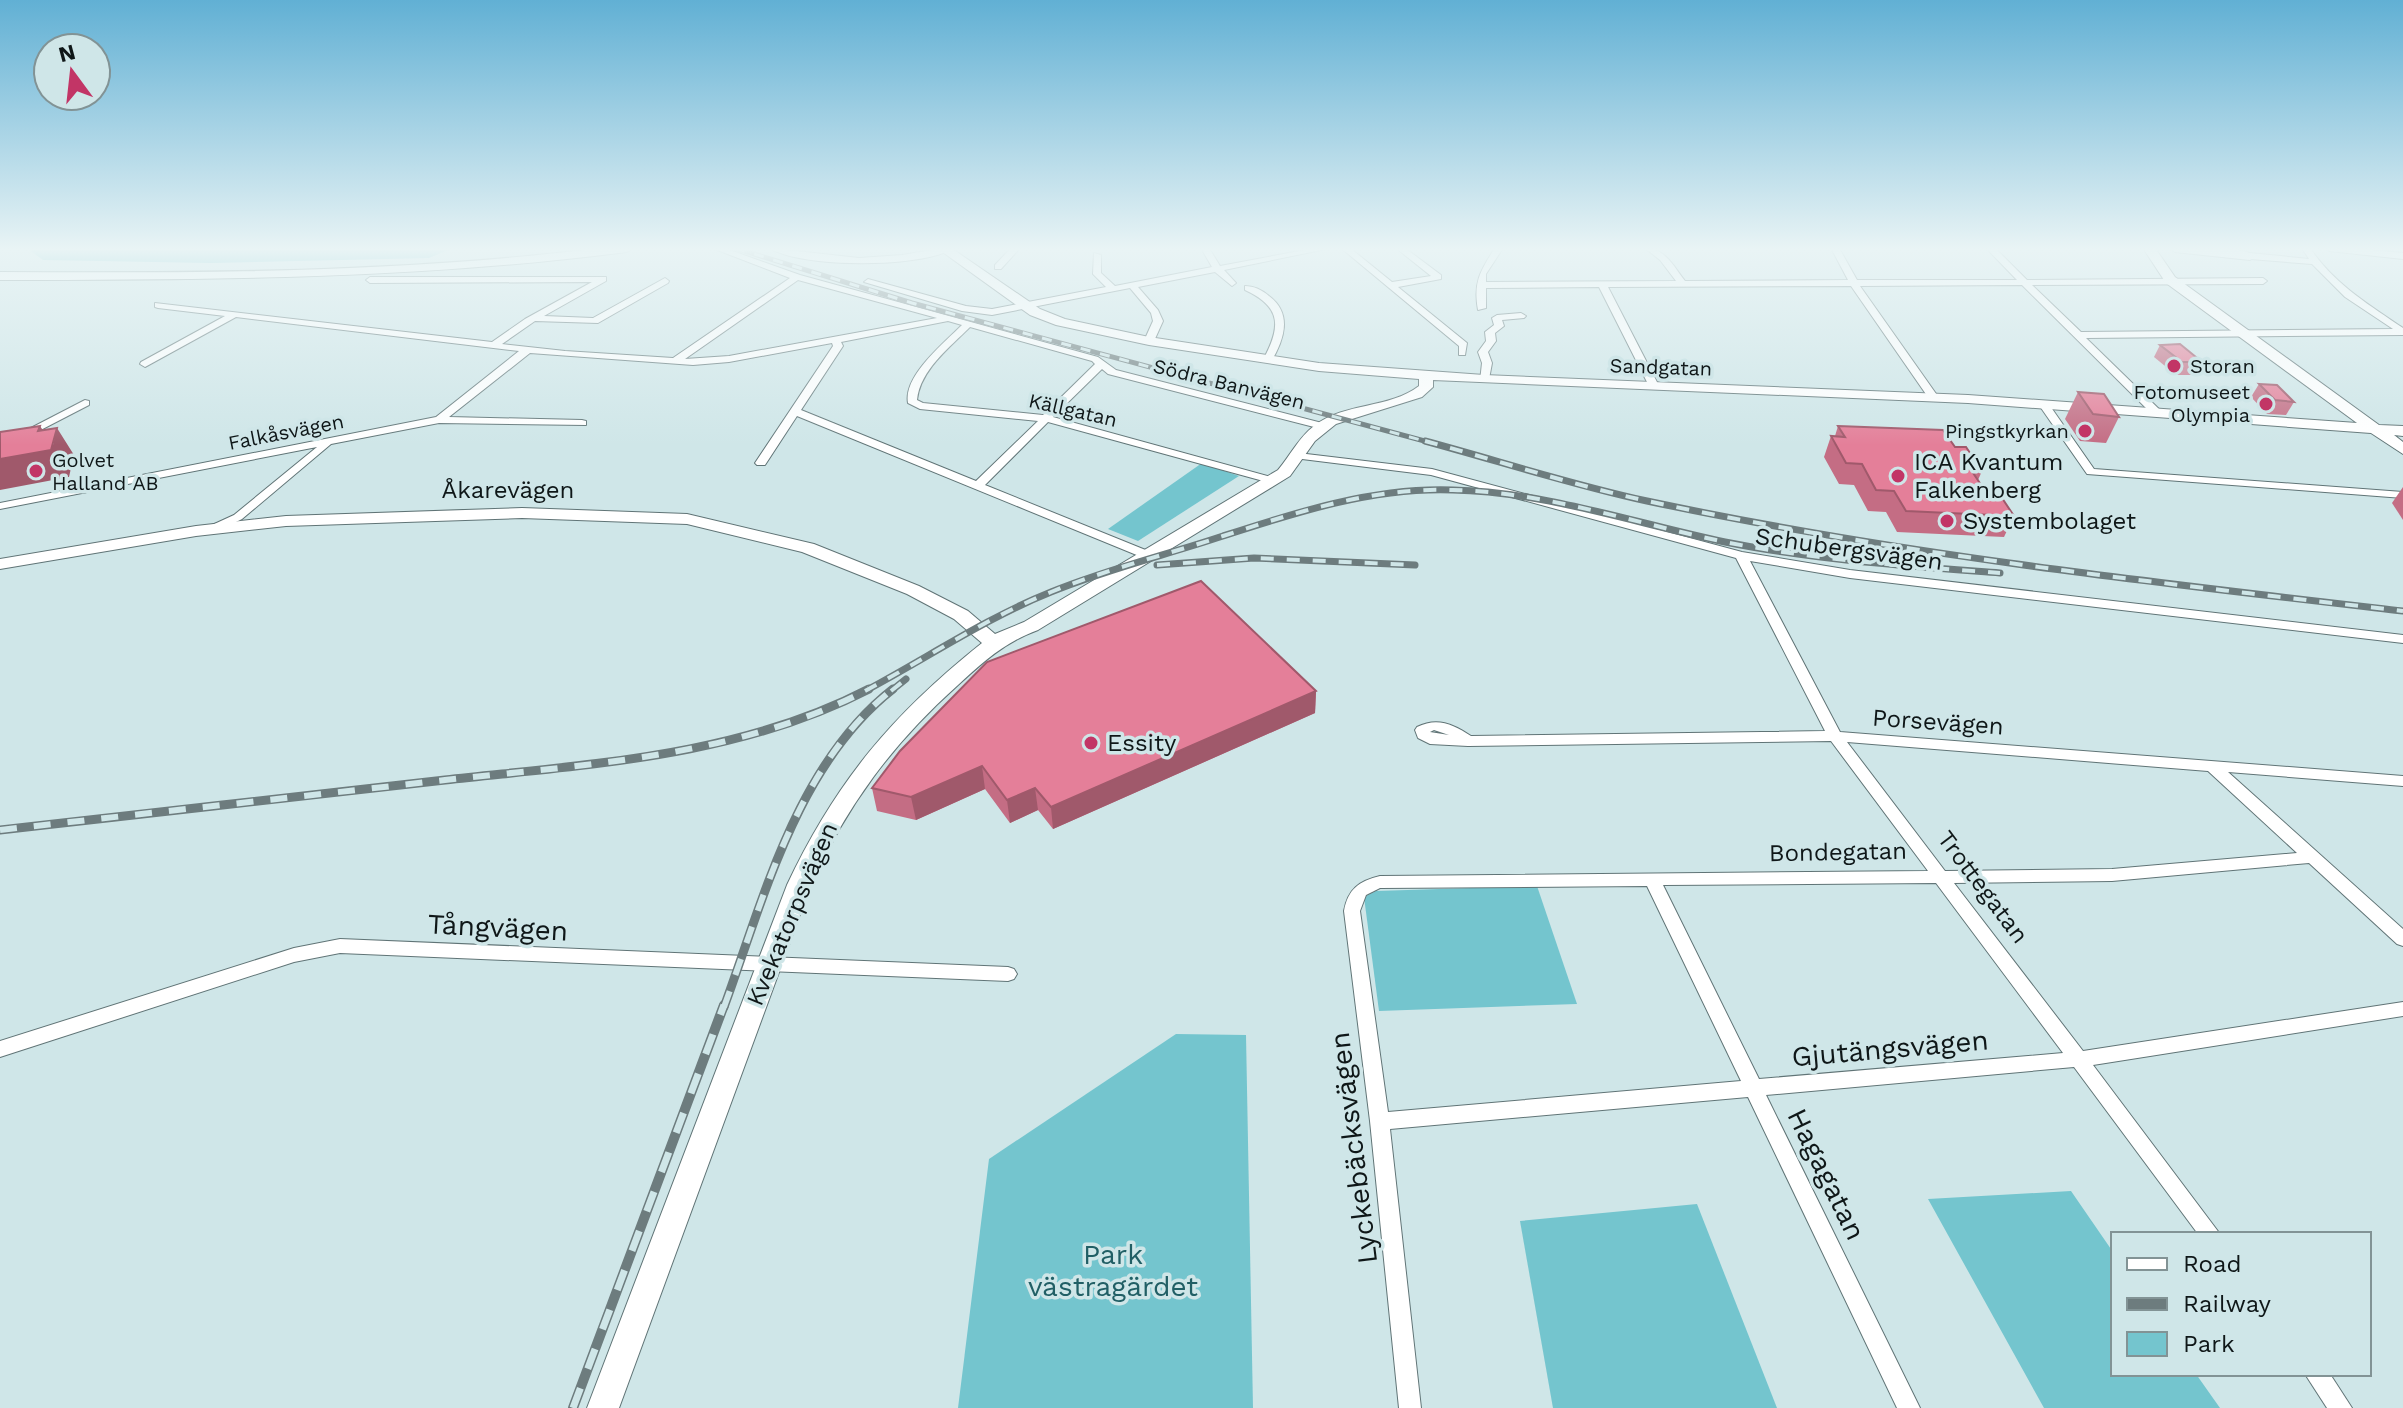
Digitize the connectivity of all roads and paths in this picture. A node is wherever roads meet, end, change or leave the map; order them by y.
1 (235, 314) edge
2 (242, 314) edge
3 (542, 314) edge
4 (608, 314) edge
5 (744, 314) edge
6 (922, 314) edge
7 (1042, 314) edge
8 (1156, 314) edge
9 (1278, 314) edge
10 (1426, 314) edge
11 (1617, 314) edge
12 (1875, 314) edge
13 (2057, 314) edge
14 (2218, 314) edge
15 (2376, 314) edge
16 (1521, 316) dead end
17 (534, 318) junction
18 (944, 320) junction
19 (967, 325) junction
20 (2403, 332) edge
21 (2246, 333) junction
22 (2079, 335) junction
23 (835, 339) junction
24 (1149, 341) junction
25 (494, 345) junction
26 (527, 350) junction
27 (1462, 353) dead end
28 (1268, 360) junction
29 (675, 361) junction
30 (145, 364) dead end
31 (1100, 365) junction
32 (1426, 376) junction
33 (1484, 379) junction
34 (1654, 386) junction
35 (1934, 398) junction
36 (85, 403) dead end
37 (2044, 405) junction
38 (797, 412) junction
39 (2157, 413) junction
40 (1044, 418) junction
41 (439, 420) junction
42 (582, 423) dead end
43 (1322, 426) junction
44 (2378, 430) junction
45 (2403, 431) edge
46 (326, 442) junction
47 (0, 448) edge
48 (2403, 449) edge
49 (1298, 456) junction
50 (761, 463) dead end
51 (1271, 480) junction
52 (977, 486) junction
53 (2403, 495) edge
54 (0, 506) edge
55 (214, 529) junction
56 (1144, 554) junction
57 (1741, 556) junction
58 (0, 564) edge
59 (2403, 639) edge
60 (993, 642) junction
61 (1835, 736) junction
62 (1468, 741) dead end
63 (2213, 767) junction
64 (2403, 781) edge
65 (2313, 857) junction
66 (1942, 875) junction
67 (1652, 879) junction
68 (1363, 885) joint
69 (2403, 939) edge
70 (769, 965) junction
71 (1008, 974) dead end
72 (2403, 1009) edge
73 (0, 1049) edge
74 (2080, 1059) junction
75 (1755, 1089) junction
76 (1380, 1121) junction
77 (2209, 1232) edge
78 (2317, 1376) edge
79 (603, 1408) edge
80 (1410, 1408) edge
81 (1909, 1408) edge
82 (2341, 1408) edge

1 - 30 street
2 - 25 street
3 - 17 street
4 - 17 street
5 - 29 street
6 - 18 street, Södra Banvägen
7 - 24 main road, Sandgatan
8 - 24 street
9 - 28 street
10 - 27 street
11 - 34 street
12 - 35 street
13 - 22 street
14 - 21 main road
15 - 20 street
16 - 33 street
17 - 25 street
18 - 19 street, Södra Banvägen
18 - 23 street
19 - 31 street, Södra Banvägen
19 - 40 street, Källgatan
20 - 21 street
21 - 22 street
21 - 44 main road
22 - 39 street
23 - 29 street
23 - 38 street
24 - 28 main road, Sandgatan
25 - 26 street
26 - 29 street
26 - 41 street
28 - 32 main road, Sandgatan
31 - 40 street
31 - 43 street, Södra Banvägen
32 - 33 main road, Sandgatan
32 - 43 main road, Kvekatorpsvägen
33 - 34 main road, Sandgatan
34 - 35 main road, Sandgatan
35 - 37 main road, Sandgatan
36 - 47 street
37 - 39 main road, Sandgatan
37 - 53 street
38 - 50 street
38 - 52 street
39 - 44 main road, Sandgatan
40 - 51 street, Källgatan
40 - 52 street
41 - 42 street, Falkåsvägen
41 - 46 street, Falkåsvägen
43 - 49 main road, Kvekatorpsvägen
44 - 45 main road, Sandgatan
44 - 48 main road
46 - 54 street, Falkåsvägen
46 - 55 street
49 - 51 main road, Kvekatorpsvägen
49 - 57 street, Schubergsvägen
51 - 56 main road, Kvekatorpsvägen
52 - 56 street
55 - 58 main road, Åkarevägen
55 - 60 main road, Åkarevägen
56 - 60 main road, Kvekatorpsvägen
57 - 59 street, Schubergsvägen
57 - 61 street, Trottegatan
60 - 70 main road, Kvekatorpsvägen
61 - 62 street, Porsevägen
61 - 63 street, Porsevägen
61 - 66 street, Trottegatan
63 - 64 street, Porsevägen
63 - 65 street
65 - 66 street, Bondegatan
65 - 69 street
66 - 67 street, Bondegatan
66 - 74 street, Trottegatan
67 - 68 street, Bondegatan
67 - 75 street, Hagagatan
68 - 76 street, Lyckebäcksvägen
70 - 71 street, Tångvägen
70 - 73 street, Tångvägen
70 - 79 main road, Kvekatorpsvägen
72 - 74 street, Gjutängsvägen
74 - 75 street, Gjutängsvägen
74 - 77 street, Trottegatan
75 - 76 street, Gjutängsvägen
75 - 81 street, Hagagatan
76 - 80 street, Lyckebäcksvägen
78 - 82 street

